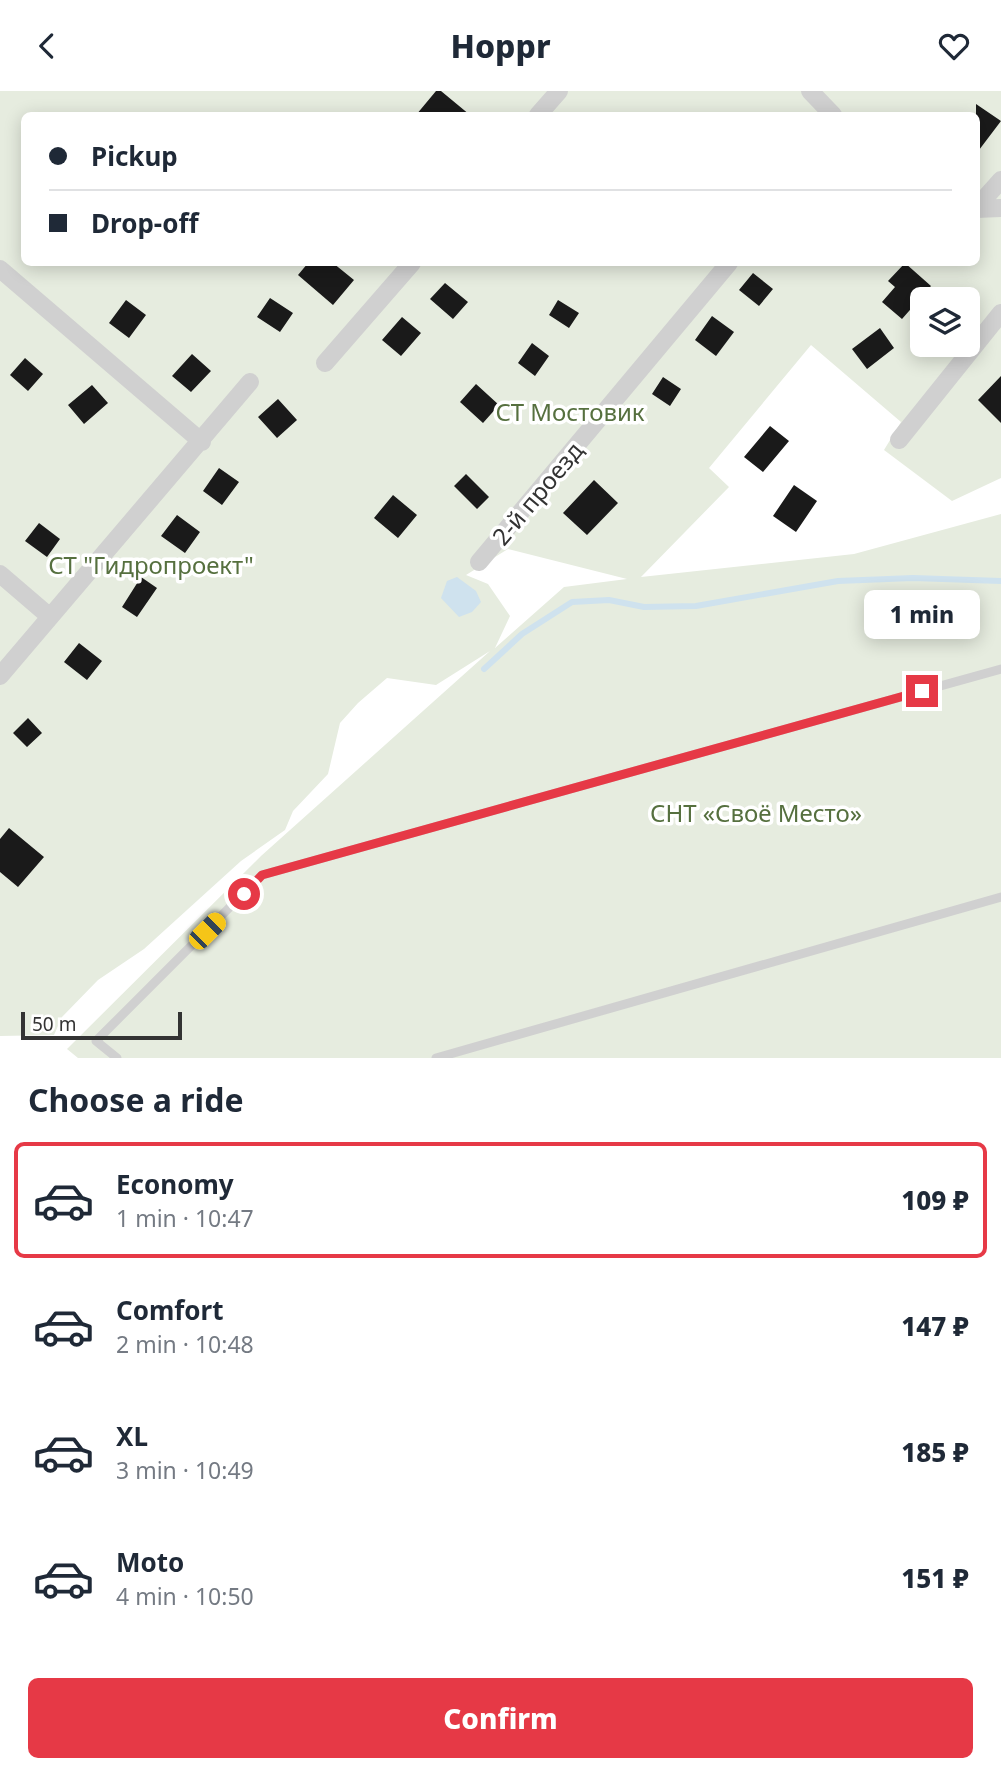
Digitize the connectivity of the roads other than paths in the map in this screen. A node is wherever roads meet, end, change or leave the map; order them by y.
1 (559, 91) edge
2 (810, 91) edge
3 (541, 112) edge
4 (830, 112) edge
5 (1001, 180) edge
6 (980, 204) edge
7 (980, 208) edge
8 (1001, 208) edge
9 (409, 266) edge
10 (726, 266) edge
11 (0, 268) edge
12 (1001, 313) edge
13 (325, 363) dead end
14 (250, 382) dead end
15 (899, 440) dead end
16 (202, 442) junction
17 (479, 562) dead end
18 (0, 575) edge
19 (49, 616) junction
20 (1001, 669) edge
21 (0, 676) edge
22 (1001, 897) edge
23 (117, 1058) edge
24 (436, 1058) edge

1 - 3 street
2 - 4 street
5 - 6 street
7 - 8 street
9 - 13 street
10 - 17 street, 2-й проезд
11 - 16 street
12 - 15 street
14 - 16 street
16 - 19 street
18 - 19 street
19 - 21 street
20 - 23 lane
22 - 24 lane

